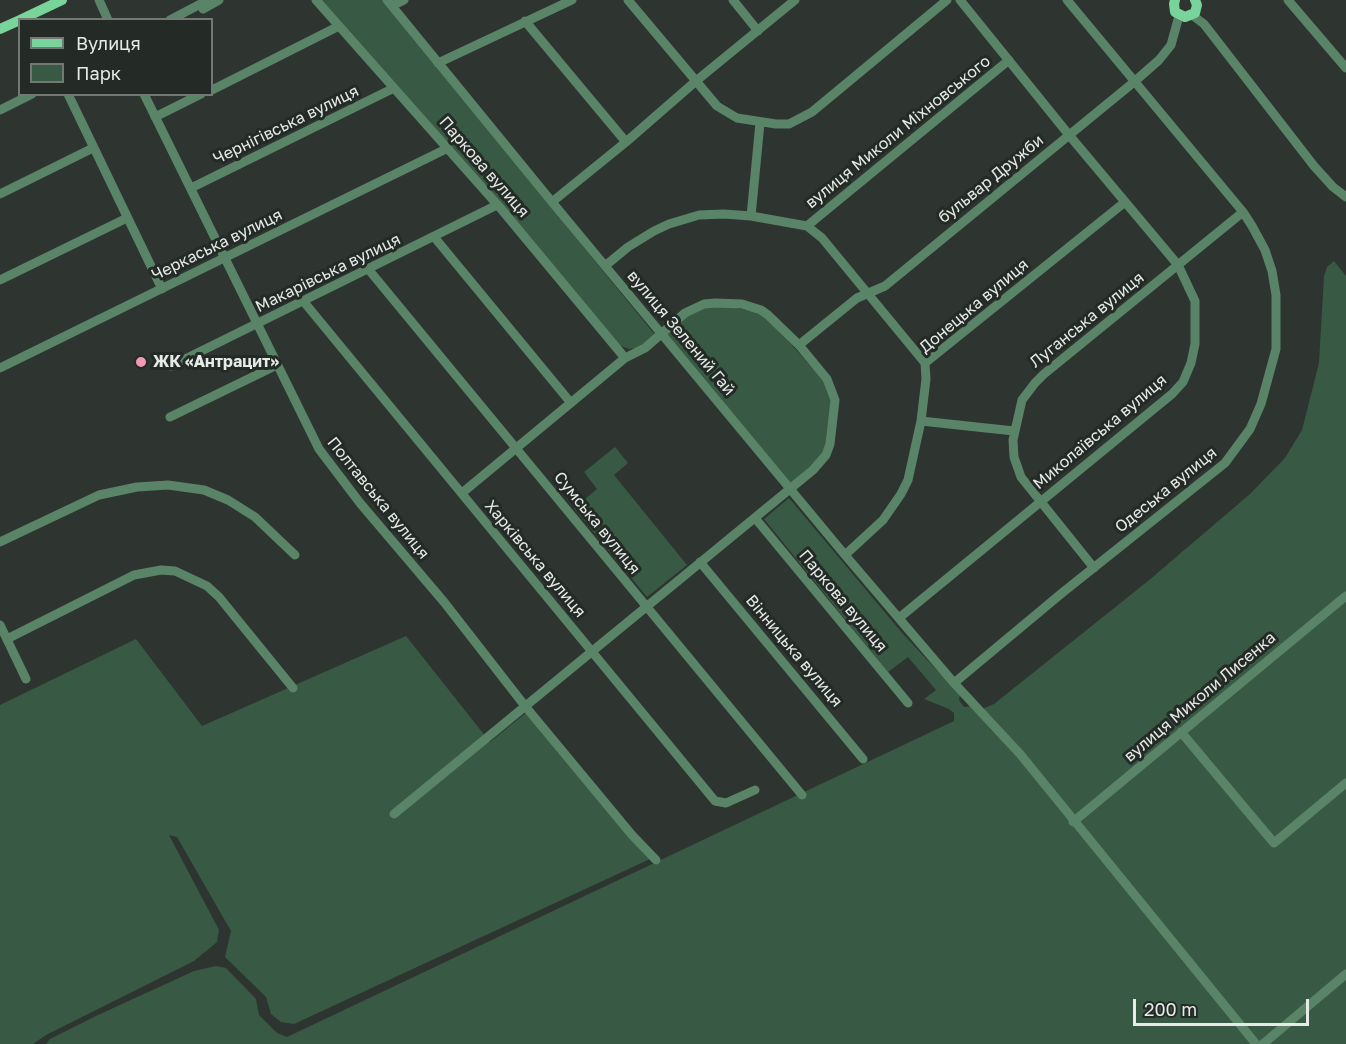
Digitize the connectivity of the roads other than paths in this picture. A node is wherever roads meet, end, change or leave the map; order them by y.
1 (62, 0) edge
2 (99, 0) edge
3 (208, 0) edge
4 (219, 0) edge
5 (316, 0) edge
6 (404, 0) edge
7 (572, 0) edge
8 (628, 0) edge
9 (733, 0) edge
10 (795, 0) edge
11 (947, 0) edge
12 (960, 0) edge
13 (1067, 0) edge
14 (1175, 0) edge
15 (1199, 0) edge
16 (1288, 0) edge
17 (390, 3) edge
18 (1192, 15) junction
19 (1179, 16) junction
20 (24, 18) edge
21 (107, 18) edge
22 (174, 18) edge
23 (186, 18) edge
24 (18, 21) edge
25 (525, 21) junction
26 (339, 26) junction
27 (0, 29) edge
28 (758, 31) junction
29 (1010, 60) junction
30 (438, 63) junction
31 (1346, 68) edge
32 (696, 81) junction
33 (1134, 82) junction
34 (394, 88) junction
35 (213, 89) edge
36 (28, 96) edge
37 (69, 96) edge
38 (145, 96) edge
39 (197, 96) edge
40 (0, 110) edge
41 (155, 117) junction
42 (760, 123) junction
43 (1069, 135) junction
44 (626, 142) junction
45 (93, 148) junction
46 (448, 148) junction
47 (190, 188) junction
48 (0, 194) edge
49 (1346, 197) edge
50 (552, 202) junction
51 (1125, 202) junction
52 (497, 205) junction
53 (1243, 212) junction
54 (752, 216) junction
55 (127, 218) junction
56 (807, 226) junction
57 (435, 238) junction
58 (224, 258) junction
59 (1178, 265) junction
60 (605, 266) junction
61 (369, 270) junction
62 (0, 280) edge
63 (162, 289) junction
64 (867, 293) junction
65 (304, 302) junction
66 (257, 325) junction
67 (662, 332) junction
68 (799, 345) junction
69 (625, 358) junction
70 (925, 363) junction
71 (277, 365) junction
72 (171, 366) dead end
73 (0, 368) edge
74 (571, 403) junction
75 (170, 417) dead end
76 (921, 421) junction
77 (1014, 431) junction
78 (516, 448) junction
79 (791, 488) junction
80 (462, 493) junction
81 (1040, 501) junction
82 (755, 518) junction
83 (0, 542) edge
84 (295, 555) dead end
85 (845, 555) junction
86 (700, 562) junction
87 (1094, 568) junction
88 (1346, 596) edge
89 (645, 606) junction
90 (899, 618) junction
91 (0, 625) edge
92 (7, 639) junction
93 (592, 651) junction
94 (26, 679) dead end
95 (954, 682) junction
96 (293, 688) dead end
97 (908, 703) dead end
98 (525, 706) junction
99 (1181, 732) junction
100 (864, 759) dead end
101 (1346, 783) edge
102 (755, 790) dead end
103 (802, 795) dead end
104 (394, 814) dead end
105 (1073, 822) junction
106 (656, 860) dead end
107 (1346, 974) edge
108 (1256, 1044) edge
109 (1263, 1044) edge

1 - 20 main road
2 - 21 street
3 - 22 street
4 - 23 street
5 - 26 street, Паркова вулиця
6 - 17 street
7 - 25 street
8 - 32 street
9 - 28 street
10 - 28 street
11 - 42 street
12 - 29 street, Миколаївська вулиця
13 - 33 street, Одеська вулиця
14 - 19 main road
15 - 18 main road
16 - 31 street
17 - 30 street, вулиця Зелений Гай
18 - 19 main road
18 - 49 street
19 - 33 street, бульвар Дружби
24 - 27 main road
25 - 30 street
25 - 44 street
26 - 34 street, Паркова вулиця
26 - 35 street
28 - 32 street
29 - 43 street, Миколаївська вулиця
29 - 56 street, вулиця Миколи Міхновського
30 - 50 street, вулиця Зелений Гай
32 - 42 street
32 - 44 street
33 - 43 street, бульвар Дружби
33 - 53 street, Одеська вулиця
34 - 46 street, Паркова вулиця
34 - 47 street, Чернігівська вулиця
36 - 40 street
37 - 45 street
38 - 41 street, Полтавська вулиця
39 - 41 street
41 - 47 street, Полтавська вулиця
42 - 54 street
43 - 51 street, Миколаївська вулиця
43 - 64 street, бульвар Дружби
44 - 50 street
45 - 48 street
45 - 55 street
46 - 52 street, Паркова вулиця
46 - 58 street, Черкаська вулиця
47 - 58 street, Полтавська вулиця
50 - 60 street, вулиця Зелений Гай
51 - 59 street, Миколаївська вулиця
51 - 70 street, Донецька вулиця
52 - 57 street, Макарівська вулиця
52 - 69 street, Паркова вулиця
53 - 59 street, Луганська вулиця
53 - 87 street, Одеська вулиця
54 - 56 street, вулиця Миколи Міхновського
54 - 60 street, вулиця Миколи Міхновського
55 - 62 street
55 - 63 street
56 - 64 street
57 - 61 street, Макарівська вулиця
57 - 74 street
58 - 63 street, Черкаська вулиця
58 - 66 street, Полтавська вулиця
59 - 77 street, Луганська вулиця
59 - 81 street, Миколаївська вулиця
60 - 67 street, вулиця Зелений Гай
61 - 65 street, Макарівська вулиця
61 - 78 street, Сумська вулиця
63 - 73 street, Черкаська вулиця
64 - 68 street, бульвар Дружби
64 - 70 street
65 - 66 street, Макарівська вулиця
65 - 80 street, Харківська вулиця
66 - 71 street, Полтавська вулиця
66 - 72 street, Макарівська вулиця
67 - 68 street
67 - 69 street
67 - 79 street, вулиця Зелений Гай
68 - 79 street
69 - 74 street
70 - 76 street, Донецька вулиця
71 - 75 street
71 - 98 street, Полтавська вулиця
74 - 78 street
76 - 77 street
76 - 85 street, Донецька вулиця
77 - 81 street, Луганська вулиця
78 - 80 street
78 - 89 street, Сумська вулиця
79 - 82 street
79 - 85 street, вулиця Зелений Гай
80 - 93 street, Харківська вулиця
81 - 87 street, Луганська вулиця
81 - 90 street, Миколаївська вулиця
82 - 86 street
82 - 97 street, Паркова вулиця
83 - 84 street
85 - 90 street, вулиця Зелений Гай
86 - 89 street
86 - 100 street, Вінницька вулиця
87 - 95 street, Одеська вулиця
88 - 99 street, вулиця Миколи Лисенка
89 - 93 street
89 - 103 street, Сумська вулиця
90 - 95 street, вулиця Зелений Гай
91 - 92 street
92 - 94 street
92 - 96 street
93 - 98 street
93 - 102 street, Харківська вулиця
95 - 105 street, вулиця Зелений Гай
98 - 104 street
98 - 106 street, Полтавська вулиця
99 - 101 street
99 - 105 street, вулиця Миколи Лисенка
105 - 108 street, вулиця Зелений Гай
107 - 109 street

